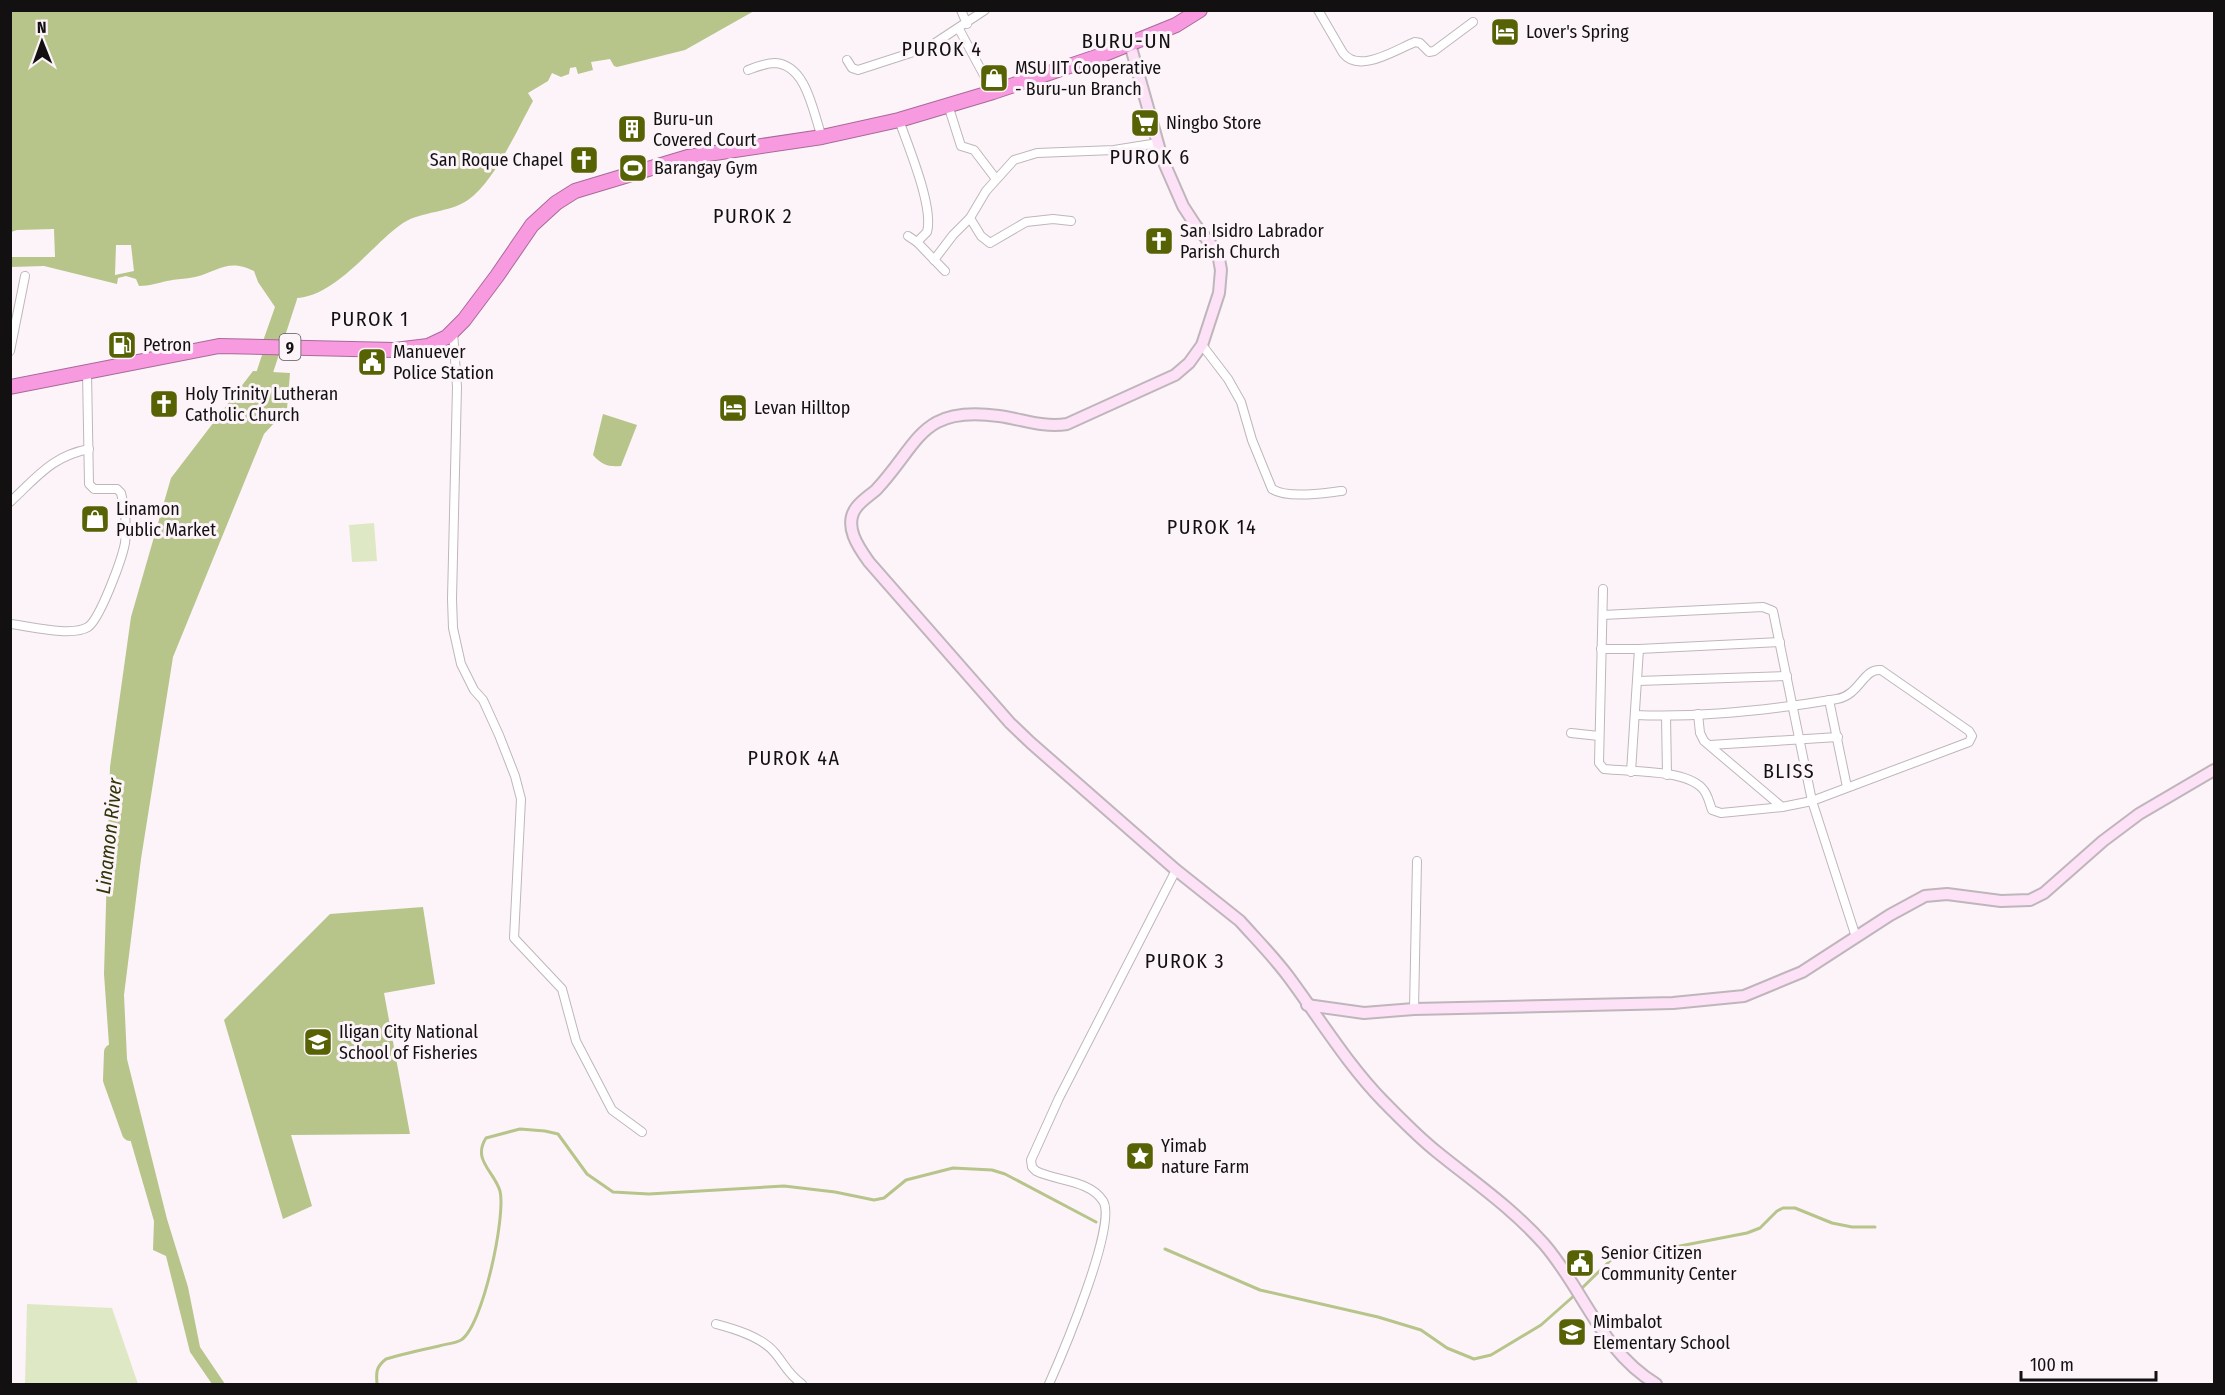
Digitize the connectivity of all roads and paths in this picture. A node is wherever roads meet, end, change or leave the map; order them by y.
1 (961, 10) edge
2 (985, 10) edge
3 (1200, 10) edge
4 (1318, 10) edge
5 (1473, 22) dead end
6 (967, 24) junction
7 (959, 29) junction
8 (1130, 44) junction
9 (847, 60) dead end
10 (748, 70) dead end
11 (993, 92) junction
12 (948, 105) junction
13 (900, 120) junction
14 (822, 137) junction
15 (1158, 143) junction
16 (996, 179) junction
17 (970, 218) junction
18 (1071, 221) dead end
19 (908, 236) dead end
20 (917, 242) junction
21 (934, 260) junction
22 (945, 271) dead end
23 (25, 276) dead end
24 (453, 330) junction
25 (1202, 345) junction
26 (10, 351) edge
27 (87, 372) junction
28 (10, 387) edge
29 (89, 450) junction
30 (1342, 491) dead end
31 (10, 502) edge
32 (1603, 589) dead end
33 (1603, 615) junction
34 (10, 624) edge
35 (1780, 642) junction
36 (1600, 649) junction
37 (1639, 649) junction
38 (1787, 676) junction
39 (1638, 681) junction
40 (1829, 700) junction
41 (1793, 706) junction
42 (1698, 714) junction
43 (1635, 715) junction
44 (1666, 716) junction
45 (1570, 733) dead end
46 (1599, 736) junction
47 (1838, 737) junction
48 (1800, 740) junction
49 (1710, 746) junction
50 (2214, 770) edge
51 (1631, 772) junction
52 (1667, 775) junction
53 (1847, 787) junction
54 (1812, 801) junction
55 (1782, 807) junction
56 (1417, 861) dead end
57 (1176, 870) junction
58 (1856, 937) junction
59 (1307, 1005) junction
60 (1414, 1009) junction
61 (642, 1132) dead end
62 (716, 1324) dead end
63 (802, 1384) edge
64 (1049, 1384) edge
65 (1656, 1384) edge

1 - 6 street
2 - 6 street
3 - 8 highway, 9
4 - 5 street
6 - 7 street
7 - 9 street
7 - 11 street
8 - 11 highway, 9
8 - 15 street
10 - 14 street
11 - 12 highway, 9
12 - 13 highway, 9
12 - 16 street
13 - 14 highway, 9
13 - 20 street
14 - 24 highway, 9
15 - 16 street
15 - 25 street
16 - 17 street
17 - 18 street
17 - 21 street
19 - 20 street
20 - 21 street
21 - 22 street
23 - 26 street
24 - 27 highway, 9
24 - 61 street
25 - 30 street
25 - 57 street
27 - 28 highway, 9
27 - 29 street
29 - 31 street
29 - 34 street
32 - 33 street
33 - 35 street
33 - 36 street
35 - 37 street
35 - 38 street
36 - 37 street
36 - 46 street
37 - 39 street
38 - 39 street
38 - 41 street
39 - 43 street
40 - 41 street
40 - 47 street
40 - 53 street
41 - 42 street
41 - 48 street
42 - 44 street
42 - 49 street
43 - 44 street
43 - 51 street
44 - 52 street
45 - 46 street
46 - 51 street
47 - 48 street
47 - 53 street
48 - 49 street
48 - 54 street
49 - 55 street
50 - 58 street
51 - 52 street
52 - 55 street
53 - 54 street
54 - 55 street
54 - 58 street
56 - 60 street
57 - 59 street
57 - 64 street
58 - 60 street
59 - 60 street
59 - 65 street
62 - 63 street

